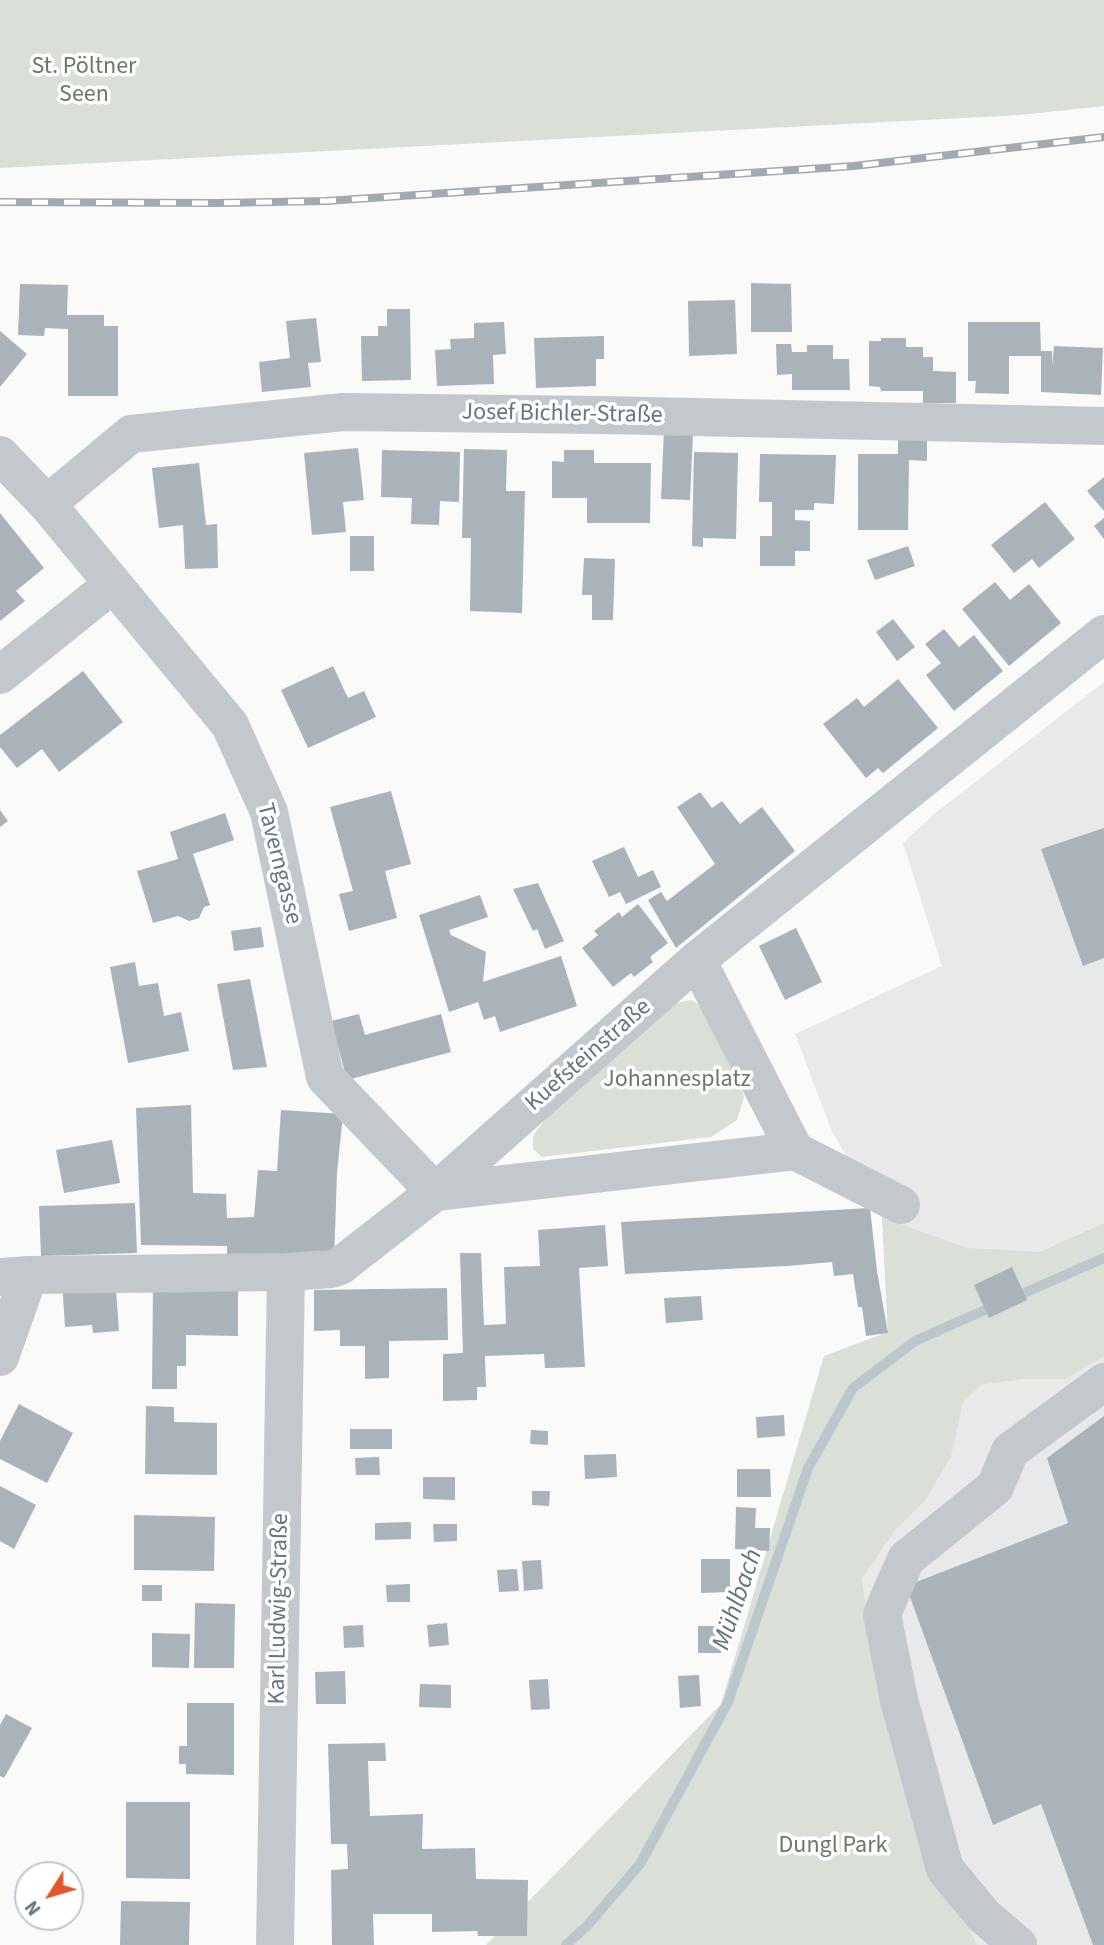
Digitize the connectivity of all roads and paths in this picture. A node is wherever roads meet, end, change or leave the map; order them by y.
1 (1104, 426) edge
2 (0, 455) edge
3 (47, 504) junction
4 (113, 584) junction
5 (1104, 634) edge
6 (0, 675) edge
7 (697, 960) junction
8 (795, 1151) junction
9 (435, 1192) junction
10 (901, 1205) dead end
11 (286, 1272) junction
12 (14, 1276) edge
13 (0, 1357) edge
14 (1104, 1382) edge
15 (275, 1945) edge
16 (1018, 1945) edge

1 - 3 street, Josef Bichler-Straße
2 - 3 street, Taverngasse
3 - 4 street, Taverngasse
4 - 6 street
4 - 9 street, Taverngasse
5 - 7 street, Kuefsteinstraße
7 - 8 street
7 - 9 street, Kuefsteinstraße
8 - 9 street
8 - 10 street
9 - 11 street, Kuefsteinstraße
11 - 12 street, Kuefsteinstraße
11 - 15 street, Karl Ludwig-Straße
12 - 13 street
14 - 16 street

